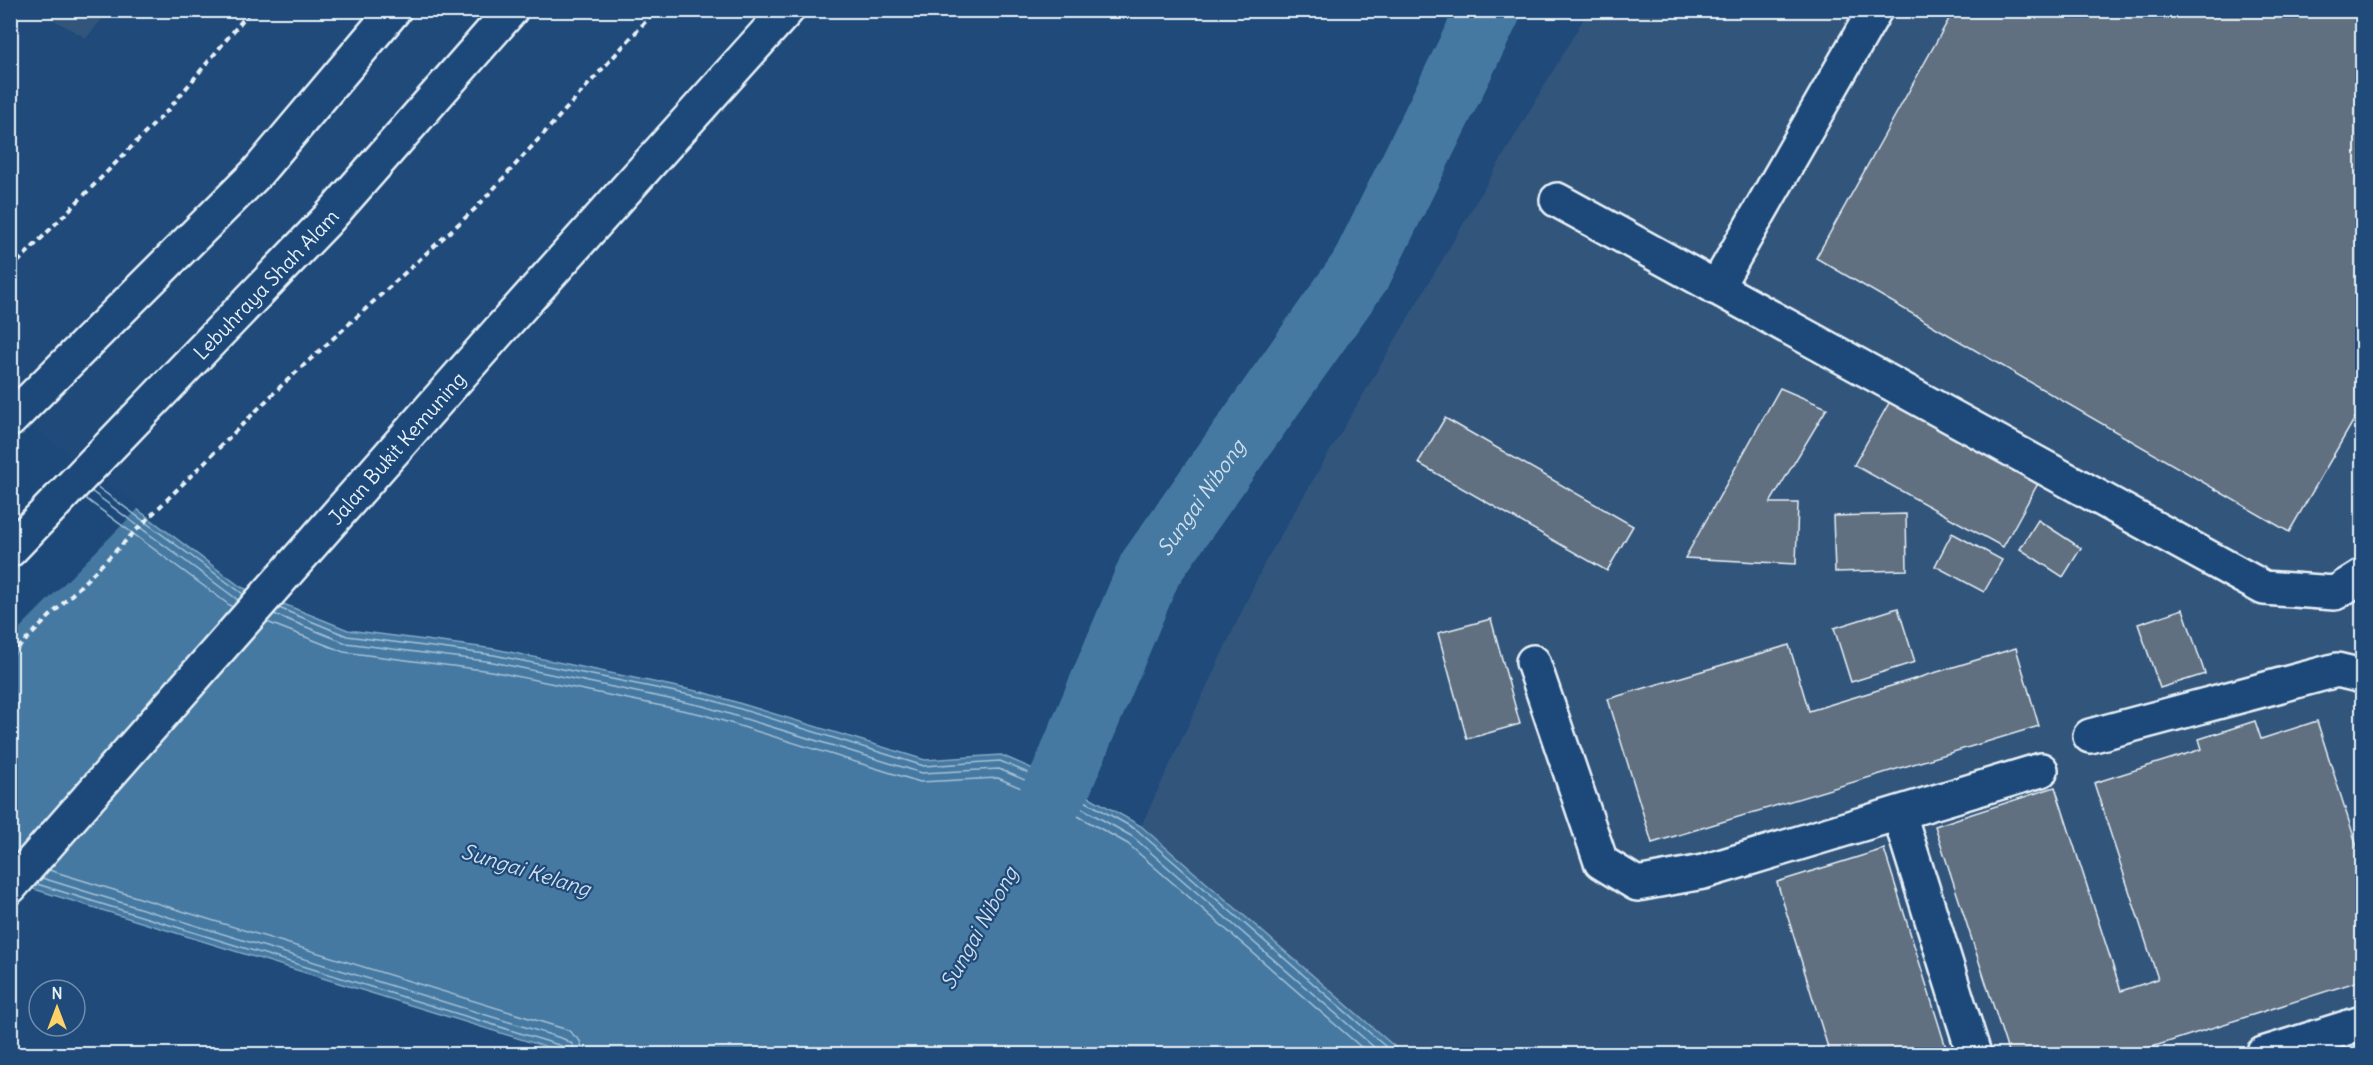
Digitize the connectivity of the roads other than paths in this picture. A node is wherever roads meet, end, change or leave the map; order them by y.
1 (394, 10) edge
2 (511, 10) edge
3 (787, 10) edge
4 (1875, 10) edge
5 (1557, 200) dead end
6 (1716, 288) junction
7 (10, 420) edge
8 (10, 550) edge
9 (2362, 576) edge
10 (1533, 662) dead end
11 (2362, 676) edge
12 (2090, 736) dead end
13 (2042, 770) dead end
14 (1899, 814) junction
15 (10, 887) edge
16 (2362, 1023) edge
17 (1974, 1054) edge
18 (2263, 1054) edge

1 - 7 main road
2 - 8 main road, Lebuhraya Shah Alam
3 - 15 main road, Jalan Bukit Kemuning
4 - 6 main road
5 - 6 main road
6 - 9 main road
10 - 14 main road
11 - 12 main road
13 - 14 main road
14 - 17 main road
16 - 18 main road

